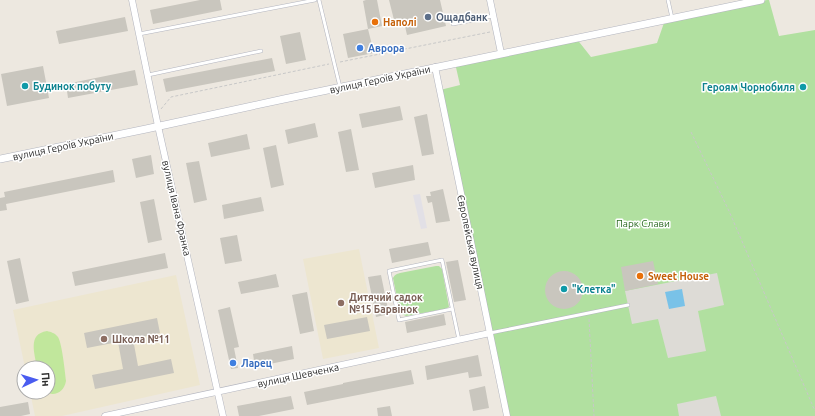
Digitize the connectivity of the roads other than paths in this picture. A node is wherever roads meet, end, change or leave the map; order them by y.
1 (132, 0) edge
2 (315, 0) edge
3 (319, 0) edge
4 (490, 0) edge
5 (668, 0) edge
6 (756, 0) edge
7 (493, 16) junction
8 (672, 18) junction
9 (453, 24) dead end
10 (139, 34) junction
11 (261, 51) dead end
12 (501, 54) junction
13 (436, 67) junction
14 (148, 75) junction
15 (340, 87) junction
16 (158, 126) junction
17 (0, 159) edge
18 (628, 304) dead end
19 (452, 309) junction
20 (490, 334) junction
21 (459, 340) junction
22 (218, 392) junction
23 (105, 416) edge
24 (223, 416) edge
25 (507, 416) edge

1 - 10 street, вулиця Івана Франка
2 - 10 lane
3 - 15 lane
4 - 7 street
5 - 8 lane
6 - 8 street, вулиця Героїв України
7 - 9 lane
7 - 12 street
8 - 12 street, вулиця Героїв України
10 - 14 street, вулиця Івана Франка
11 - 14 lane
12 - 13 street, вулиця Героїв України
13 - 15 street, вулиця Героїв України
13 - 20 street, Європейська вулиця
14 - 16 street, вулиця Івана Франка
15 - 16 street, вулиця Героїв України
16 - 17 street, вулиця Героїв України
16 - 22 street, вулиця Івана Франка
18 - 20 lane
19 - 19 lane
19 - 21 lane
20 - 21 street, вулиця Шевченка
20 - 25 street, Європейська вулиця
21 - 22 street, вулиця Шевченка
22 - 23 street, вулиця Шевченка
22 - 24 street, вулиця Івана Франка

